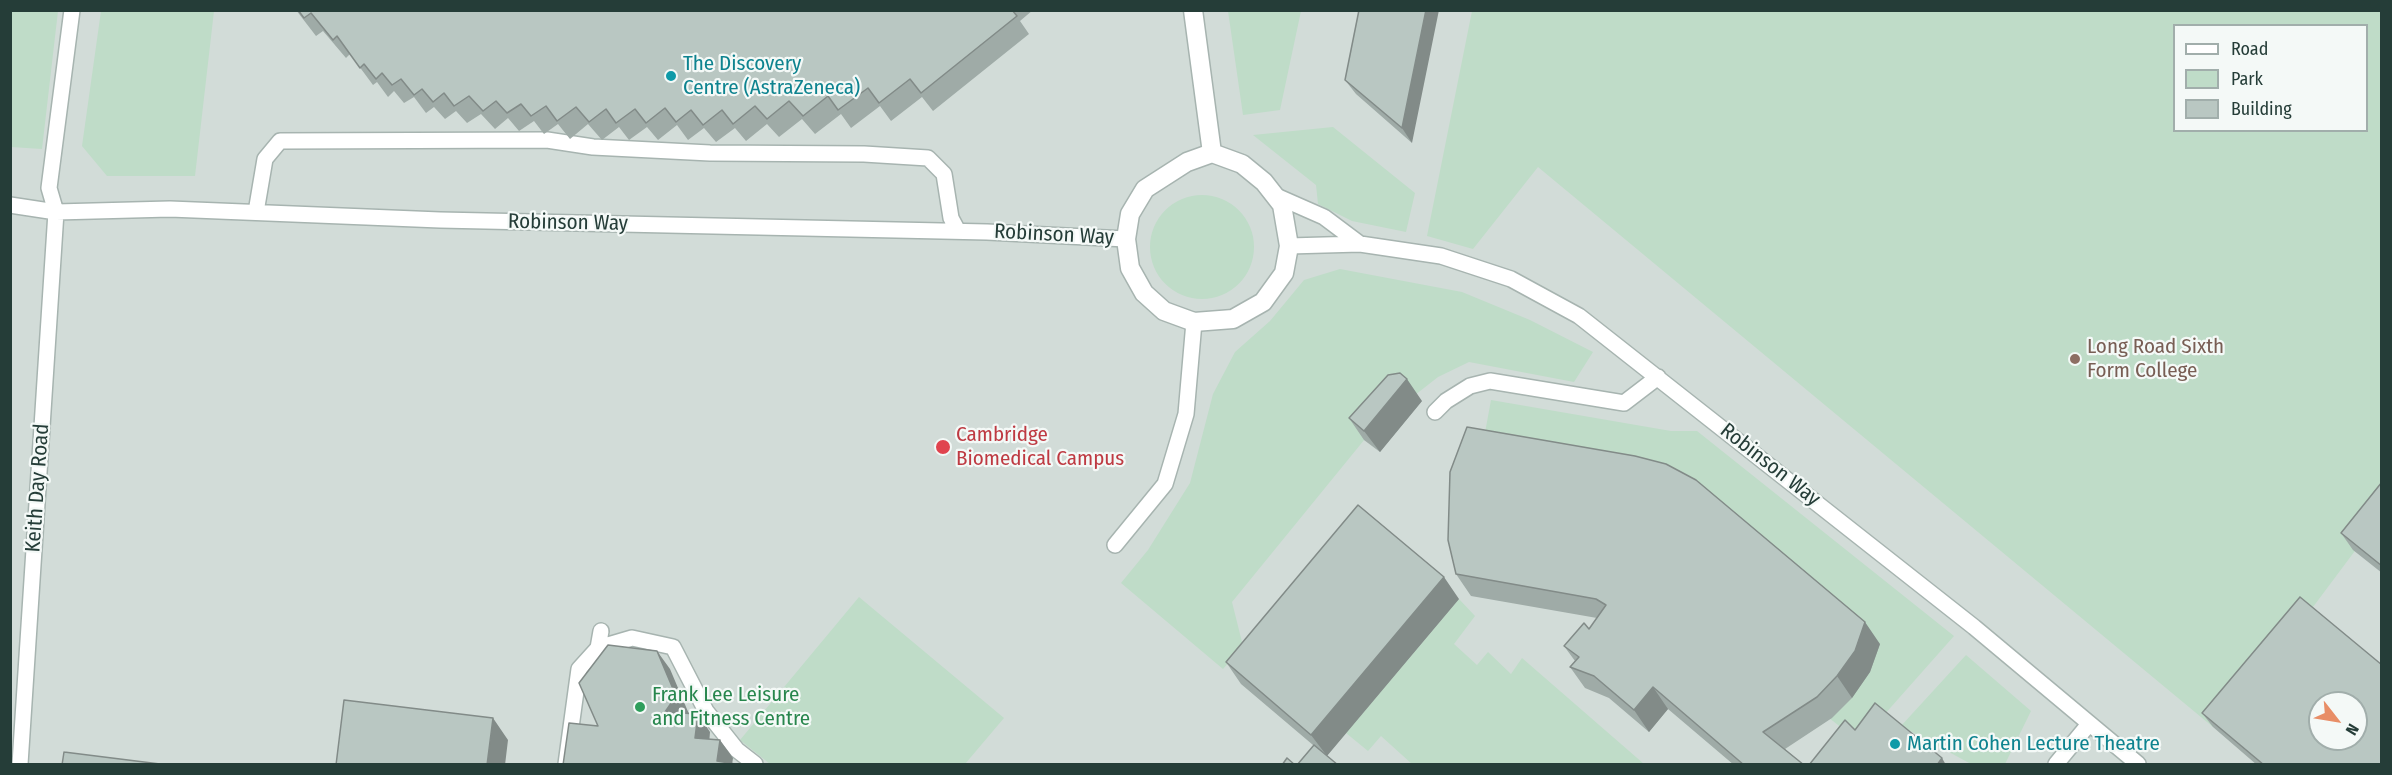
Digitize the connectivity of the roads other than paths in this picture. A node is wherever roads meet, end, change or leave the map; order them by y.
1 (72, 10) edge
2 (1193, 10) edge
3 (1212, 153) junction
4 (1274, 195) junction
5 (10, 205) edge
6 (56, 212) junction
7 (256, 212) junction
8 (958, 231) junction
9 (1126, 238) junction
10 (1360, 244) junction
11 (1289, 246) junction
12 (1194, 322) junction
13 (1659, 377) junction
14 (1436, 412) dead end
15 (1115, 545) dead end
16 (601, 631) dead end
17 (598, 648) junction
18 (2090, 724) junction
19 (20, 765) edge
20 (566, 765) edge
21 (755, 765) edge
22 (2056, 765) edge
23 (2138, 765) edge

1 - 6 lane, Keith Day Road
2 - 3 street
3 - 4 street
3 - 9 street
4 - 10 lane, Robinson Way
4 - 11 street
5 - 6 lane, Robinson Way
6 - 7 lane, Robinson Way
6 - 19 lane, Keith Day Road
7 - 8 lane, Robinson Way
7 - 8 lane
8 - 9 lane, Robinson Way
9 - 12 street
10 - 11 lane, Robinson Way
10 - 13 lane, Robinson Way
11 - 12 street
12 - 15 lane
13 - 14 lane
13 - 18 lane, Robinson Way
16 - 17 lane
17 - 20 lane
17 - 21 lane
18 - 22 lane
18 - 23 lane, Robinson Way

